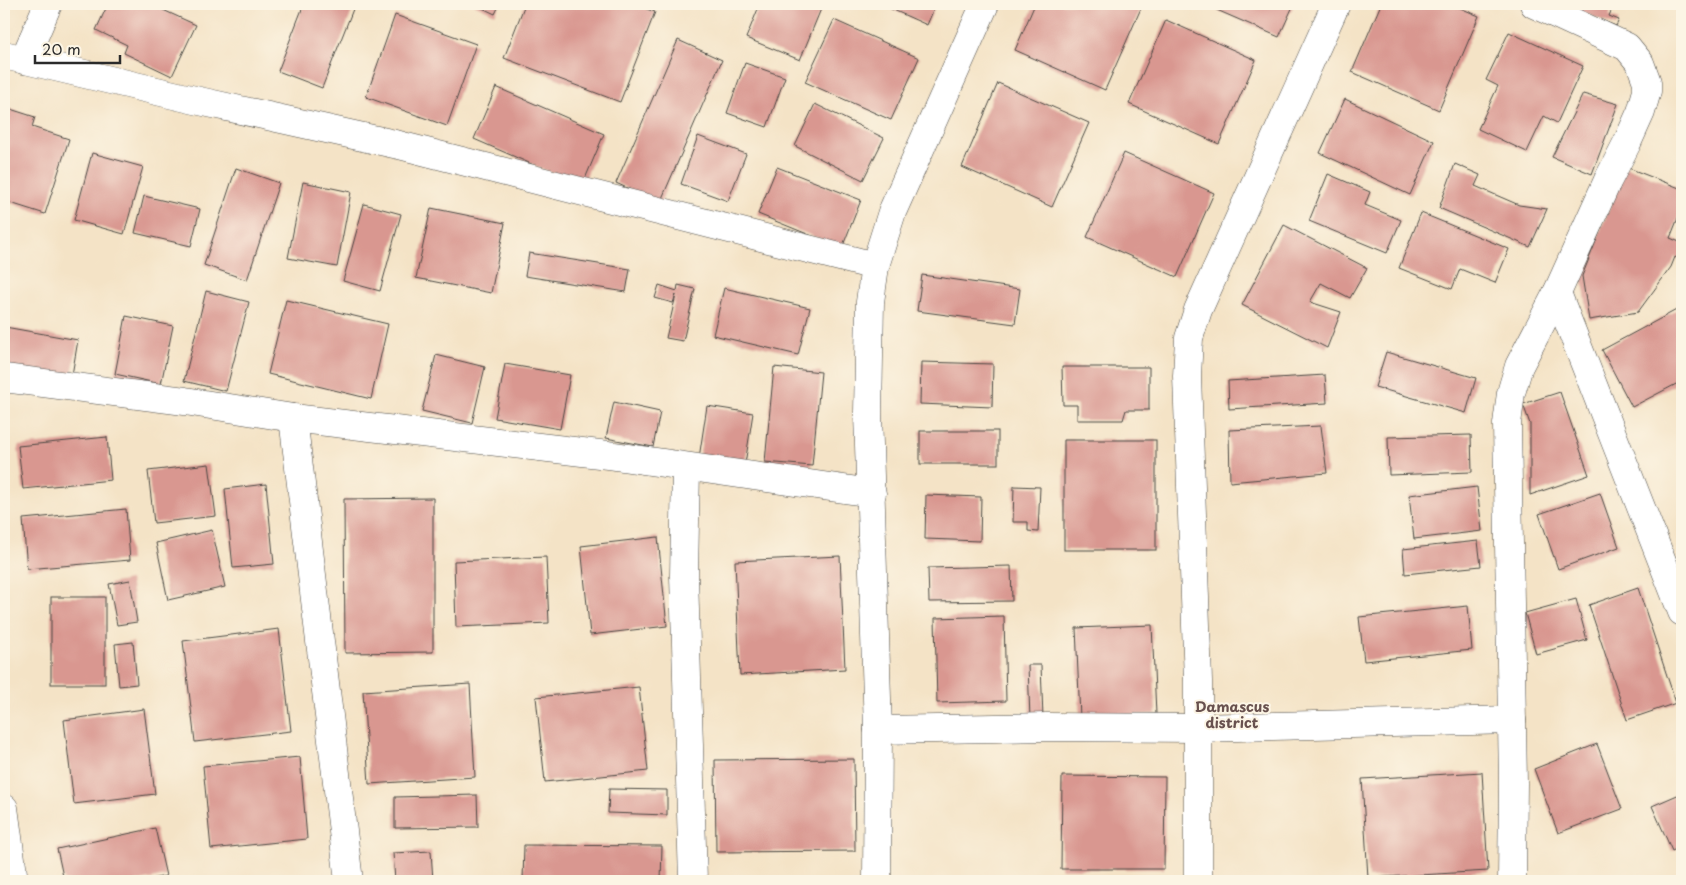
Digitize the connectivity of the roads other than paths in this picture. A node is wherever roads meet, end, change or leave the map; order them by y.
1 (48, 4) edge
2 (985, 4) edge
3 (1336, 4) edge
4 (1534, 4) edge
5 (14, 58) edge
6 (875, 266) junction
7 (1557, 293) junction
8 (4, 378) edge
9 (293, 418) junction
10 (686, 468) junction
11 (872, 493) junction
12 (1682, 612) edge
13 (1512, 720) junction
14 (1198, 728) junction
15 (878, 730) junction
16 (4, 808) edge
17 (14, 881) edge
18 (349, 881) edge
19 (693, 881) edge
20 (877, 881) edge
21 (1198, 881) edge
22 (1512, 881) edge

1 - 5 street
2 - 6 street
3 - 14 street
4 - 7 street
5 - 6 street
6 - 11 street
7 - 12 street
7 - 13 street
8 - 9 street
9 - 10 street
9 - 18 street
10 - 11 street
10 - 19 street
11 - 15 street
13 - 14 street
13 - 22 street
14 - 15 street
14 - 21 street
15 - 20 street
16 - 17 street

